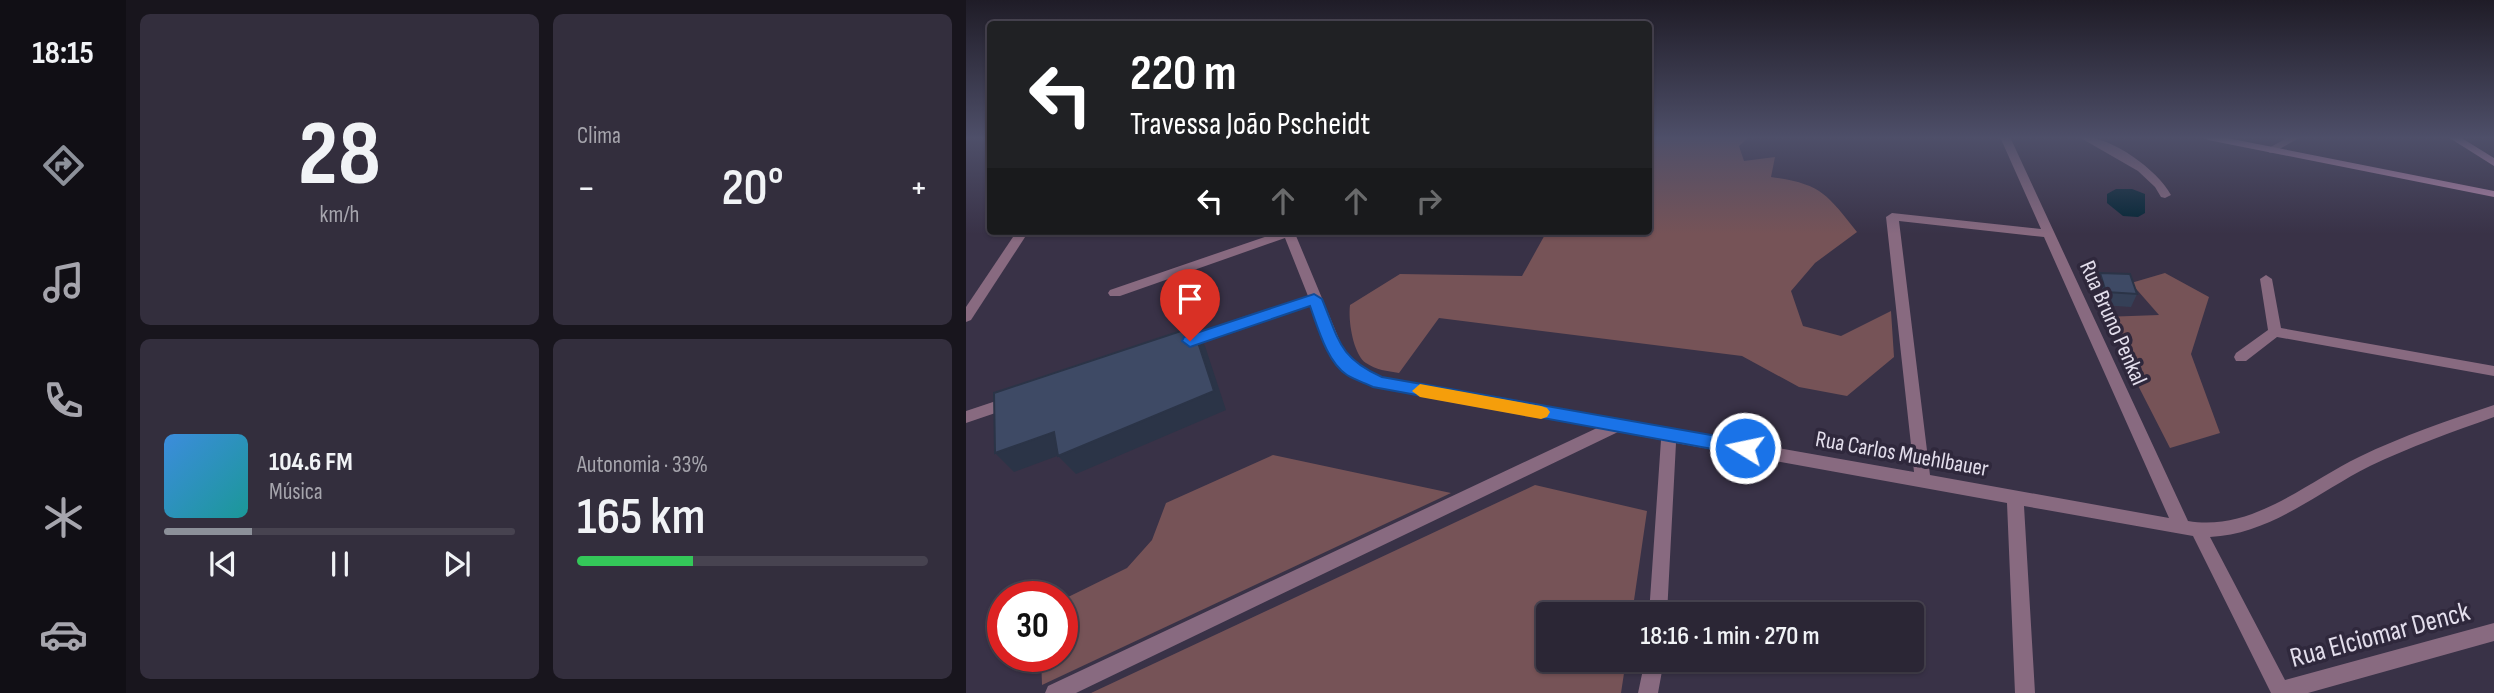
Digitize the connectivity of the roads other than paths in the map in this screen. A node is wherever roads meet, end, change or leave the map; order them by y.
1 (2020, 169) edge
2 (2142, 169) edge
3 (2368, 169) edge
4 (2494, 194) edge
5 (2165, 195) dead end
6 (2050, 234) junction
7 (1020, 235) edge
8 (1279, 235) edge
9 (1289, 235) edge
10 (2266, 279) dead end
11 (1115, 293) dead end
12 (1314, 299) junction
13 (966, 317) edge
14 (2276, 332) junction
15 (1172, 347) edge
16 (2241, 357) dead end
17 (2494, 371) edge
18 (1030, 395) edge
19 (2494, 411) edge
20 (966, 417) edge
21 (1617, 426) junction
22 (1669, 434) junction
23 (1923, 481) junction
24 (2015, 498) junction
25 (2190, 528) junction
26 (1659, 602) edge
27 (2493, 634) edge
28 (1652, 672) edge
29 (2281, 692) edge
30 (1055, 693) edge
31 (1648, 693) edge
32 (2025, 693) edge

1 - 6 street, Rua Bruno Penkal
2 - 5 street
3 - 4 main road
6 - 23 street
6 - 25 street, Rua Bruno Penkal
7 - 13 street
8 - 11 street
9 - 12 street, Rua Carlos Muehlbauer
10 - 14 street
12 - 15 street
12 - 21 street, Rua Carlos Muehlbauer
14 - 16 street
14 - 17 street
18 - 20 street
19 - 25 street, Rua Carlos Muehlbauer
21 - 22 street, Rua Carlos Muehlbauer
21 - 30 street
22 - 23 street, Rua Carlos Muehlbauer
22 - 26 street
23 - 24 street, Rua Carlos Muehlbauer
24 - 25 street, Rua Carlos Muehlbauer
24 - 32 street
25 - 29 street, Rua Bruno Penkal
27 - 29 street, Rua Elciomar Denck
28 - 31 street

